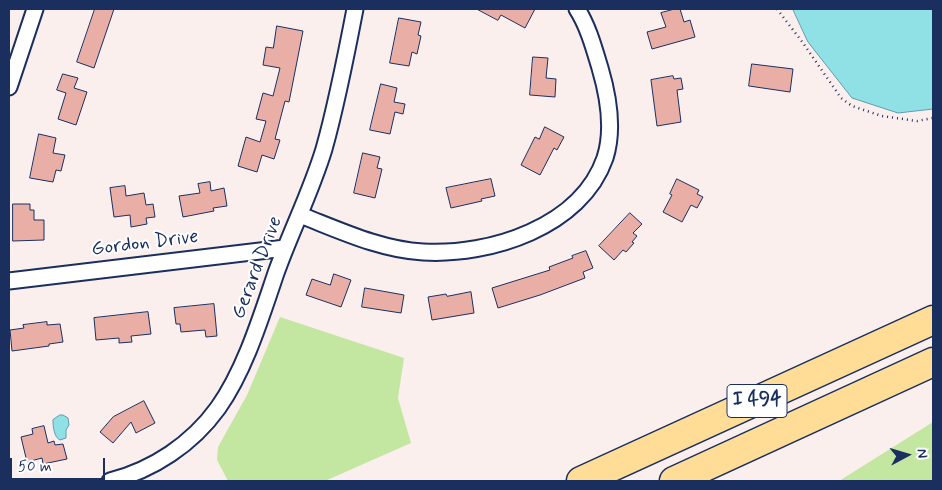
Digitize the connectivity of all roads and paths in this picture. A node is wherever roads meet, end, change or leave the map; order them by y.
1 (35, 9) edge
2 (355, 9) edge
3 (576, 9) edge
4 (777, 9) edge
5 (9, 87) edge
6 (933, 118) edge
7 (300, 215) junction
8 (285, 248) junction
9 (9, 281) edge
10 (933, 320) edge
11 (933, 362) edge
12 (110, 481) edge
13 (581, 481) edge
14 (674, 481) edge

1 - 5 street
2 - 7 street, Gerard Drive
3 - 7 street
4 - 6 path
7 - 8 street, Gerard Drive
8 - 9 street, Gordon Drive
8 - 12 street, Gerard Drive
10 - 13 highway, I 494
11 - 14 highway, I 494

